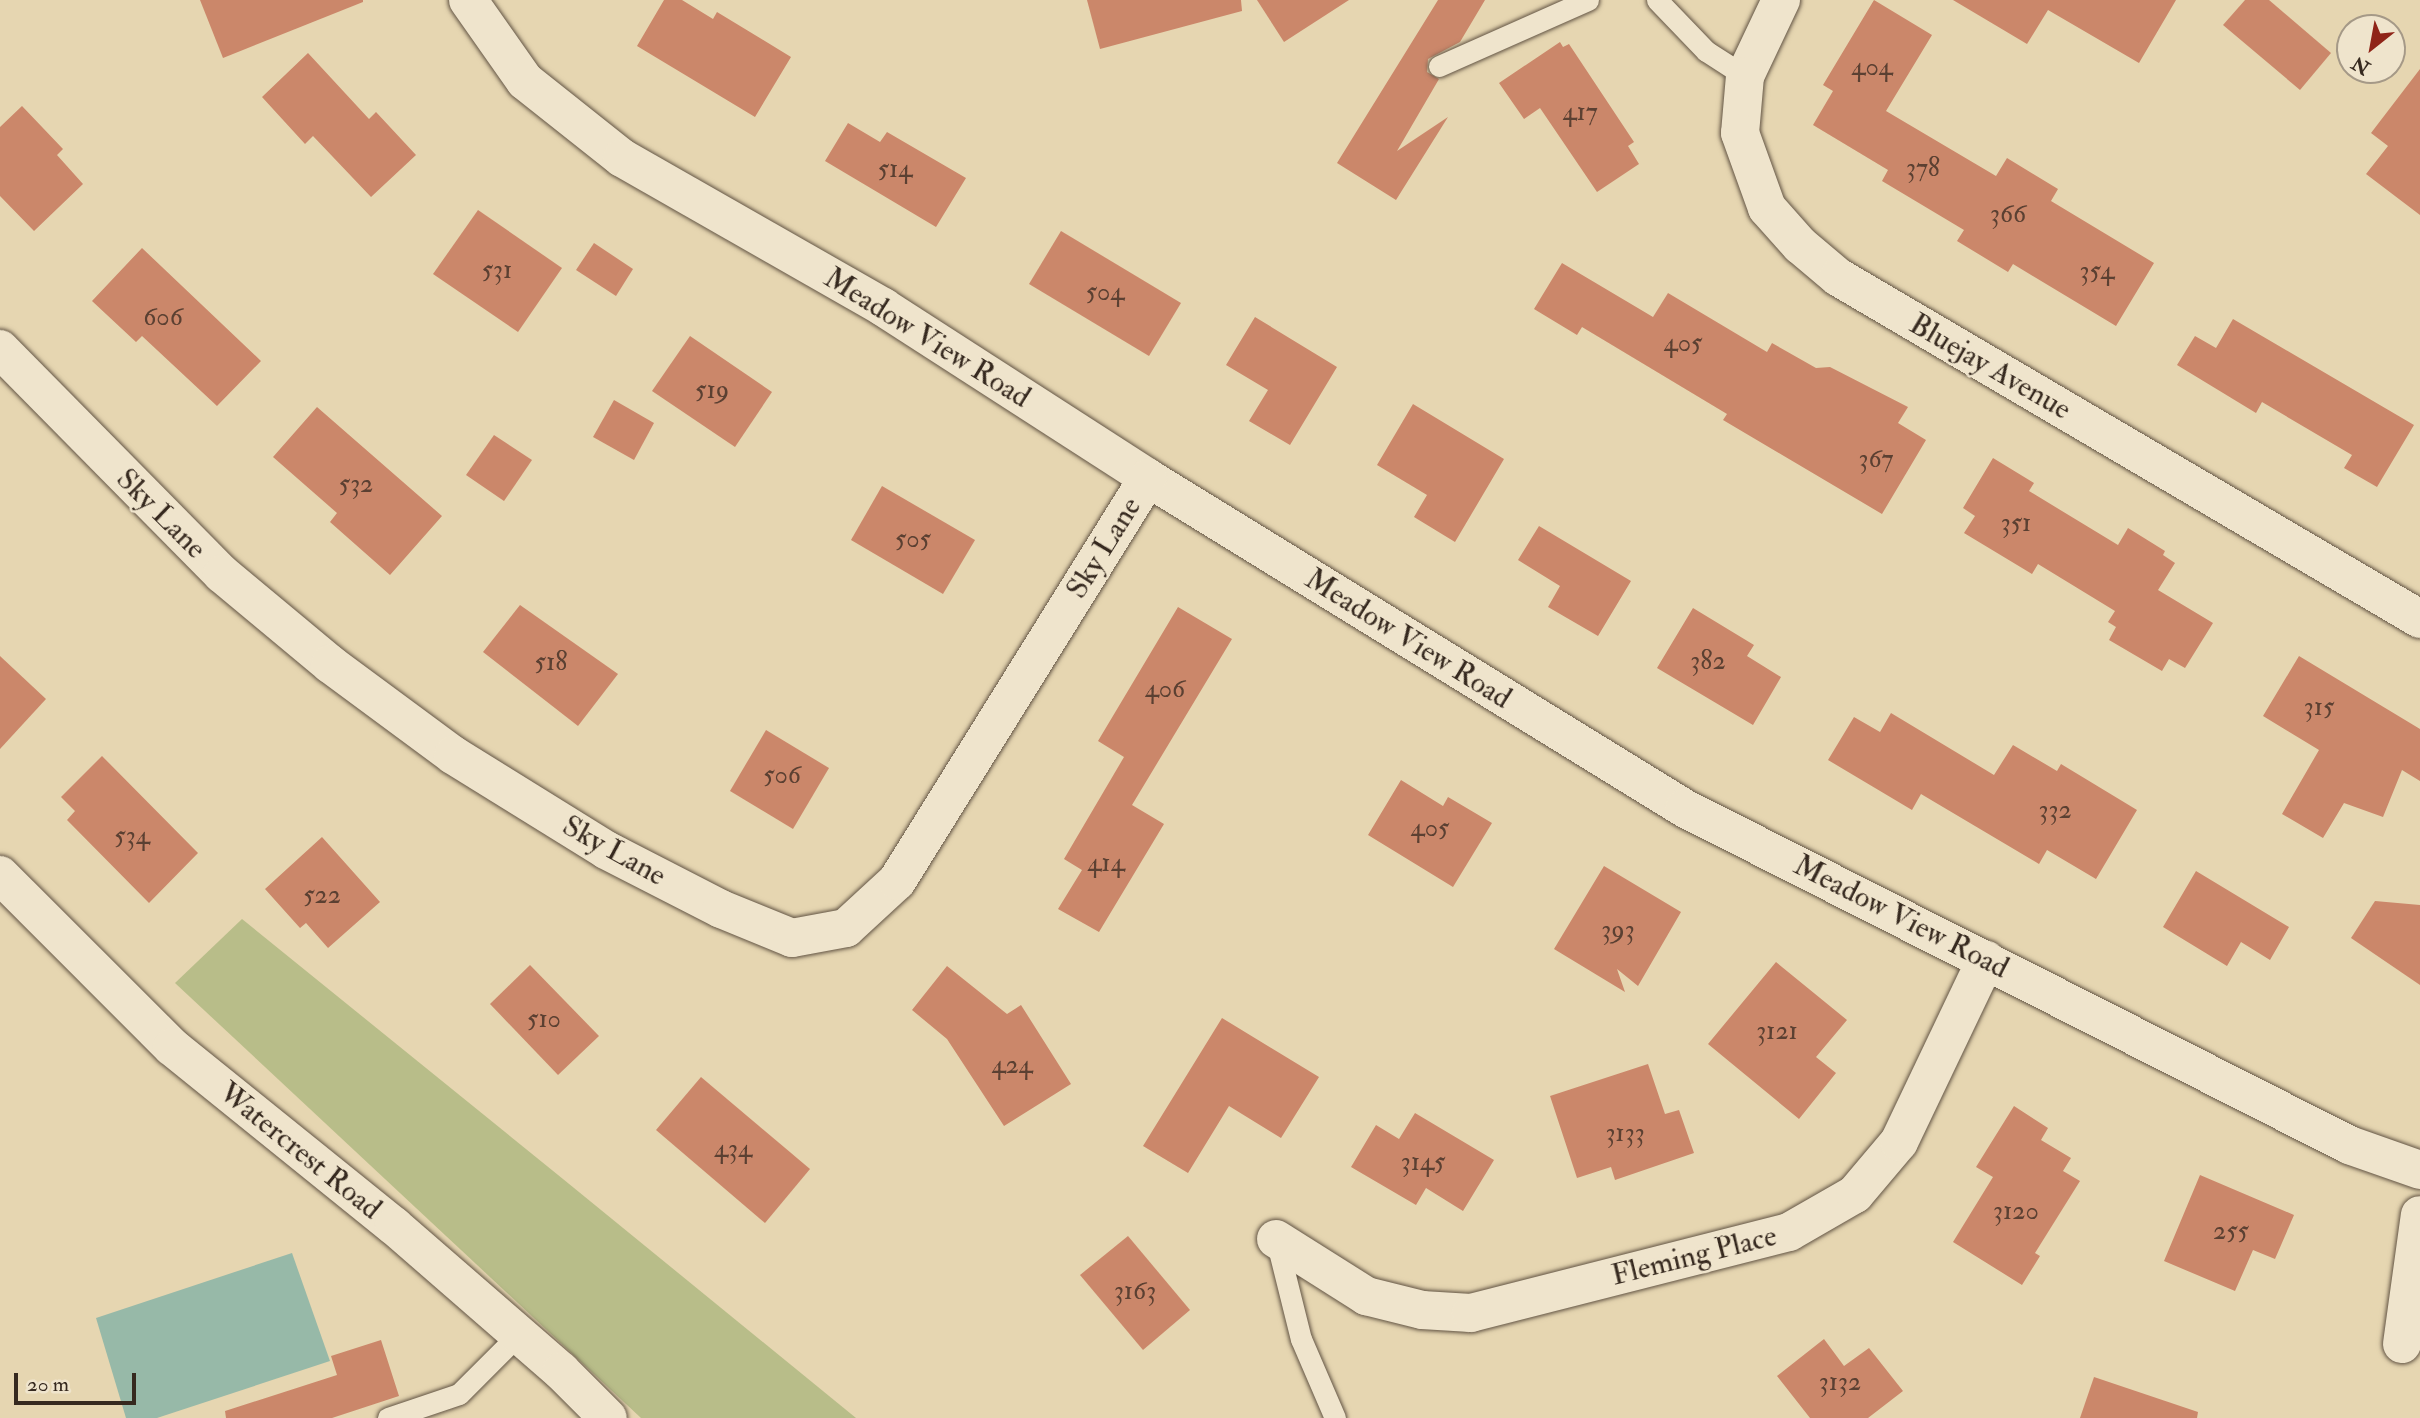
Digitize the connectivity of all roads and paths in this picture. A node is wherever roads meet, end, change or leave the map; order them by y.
1 (468, 0) edge
2 (1587, 0) edge
3 (1657, 0) edge
4 (1781, 0) edge
5 (1439, 66) dead end
6 (1745, 76) junction
7 (0, 349) edge
8 (1148, 478) junction
9 (2420, 618) edge
10 (0, 875) edge
11 (1986, 960) junction
12 (2420, 1170) edge
13 (2420, 1215) edge
14 (1276, 1239) joint
15 (519, 1334) junction
16 (2402, 1344) dead end
17 (388, 1418) edge
18 (608, 1418) edge
19 (1335, 1418) edge

1 - 8 street, Meadow View Road
2 - 5 lane
3 - 6 lane
4 - 6 street, Bluejay Avenue
6 - 9 street, Bluejay Avenue
7 - 8 street, Sky Lane
8 - 11 street, Meadow View Road
10 - 15 street, Watercrest Road
11 - 12 street, Meadow View Road
11 - 14 street, Fleming Place
13 - 16 street
14 - 19 lane
15 - 17 lane
15 - 18 street, Watercrest Road

